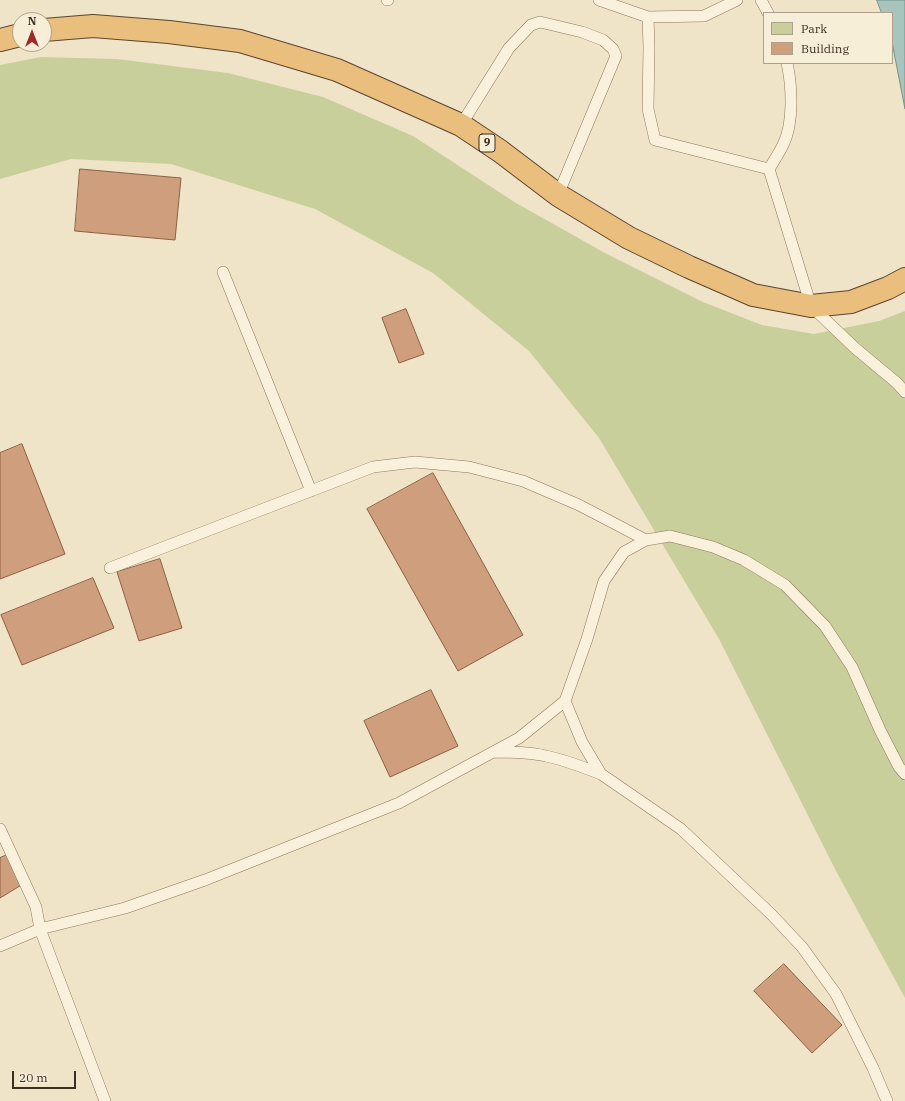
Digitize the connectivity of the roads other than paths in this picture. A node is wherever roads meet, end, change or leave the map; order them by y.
1 (599, 0) edge
2 (736, 0) edge
3 (761, 0) edge
4 (767, 12) edge
5 (648, 17) junction
6 (52, 29) edge
7 (12, 37) edge
8 (0, 40) edge
9 (787, 64) edge
10 (461, 125) junction
11 (769, 169) junction
12 (558, 195) junction
13 (223, 272) dead end
14 (905, 279) edge
15 (811, 306) junction
16 (905, 392) edge
17 (311, 491) junction
18 (646, 540) junction
19 (110, 568) dead end
20 (565, 701) junction
21 (493, 752) junction
22 (601, 774) junction
23 (905, 774) edge
24 (0, 829) edge
25 (40, 929) junction
26 (0, 946) edge
27 (106, 1101) edge
28 (887, 1101) edge

1 - 5 lane
2 - 5 lane
3 - 4 lane
5 - 11 lane
6 - 10 highway, 9
7 - 8 highway
9 - 11 lane
10 - 12 highway, 9
10 - 12 lane
11 - 15 lane
12 - 15 highway, 9
13 - 17 lane
14 - 15 highway, 9
15 - 16 lane
17 - 18 lane
17 - 19 lane
18 - 20 lane
18 - 23 lane
20 - 21 lane
20 - 22 lane
21 - 22 lane
21 - 25 lane
22 - 28 lane
24 - 25 lane
25 - 26 lane
25 - 27 lane

